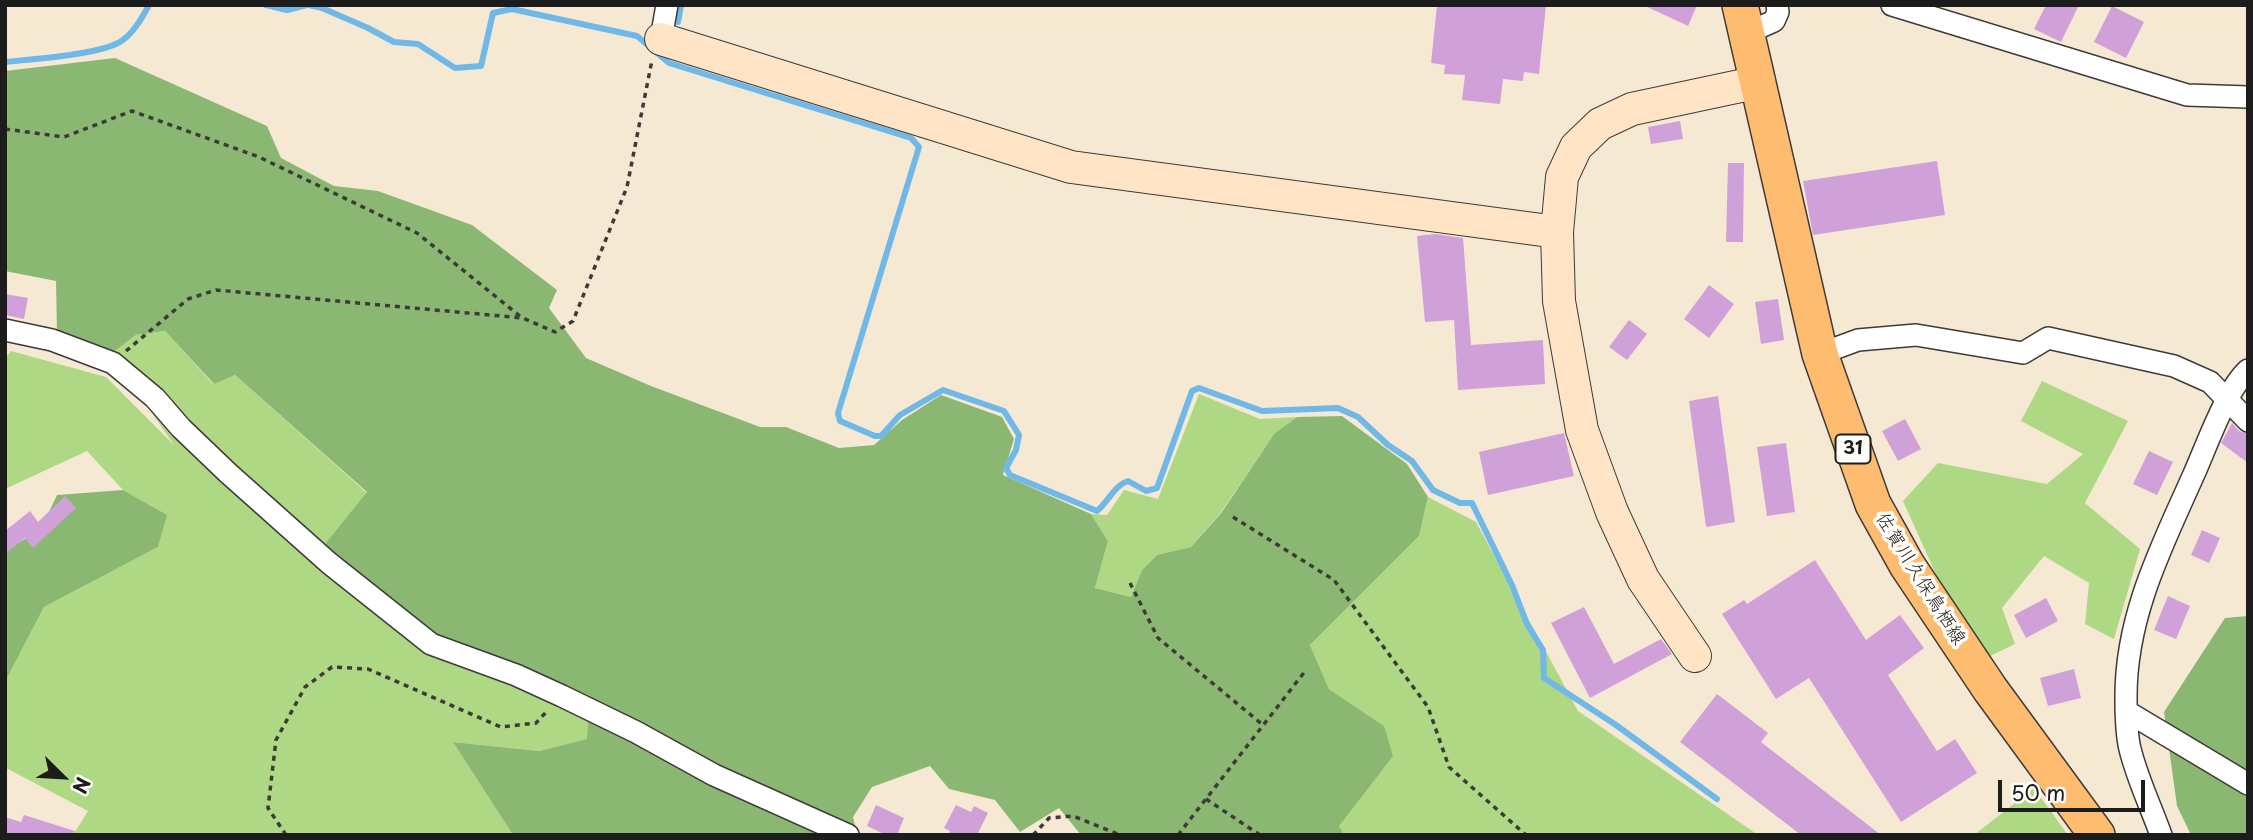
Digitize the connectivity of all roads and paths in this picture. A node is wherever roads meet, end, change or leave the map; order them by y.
1 (667, 5) edge
2 (1777, 5) edge
3 (1892, 5) edge
4 (1744, 19) edge
5 (655, 51) junction
6 (1759, 82) junction
7 (2248, 97) edge
8 (5, 129) edge
9 (1557, 232) junction
10 (523, 318) junction
11 (5, 330) edge
12 (1820, 354) junction
13 (113, 363) junction
14 (2248, 370) edge
15 (2227, 400) junction
16 (2248, 421) edge
17 (1233, 517) dead end
18 (1130, 583) dead end
19 (1695, 656) dead end
20 (1306, 670) dead end
21 (562, 696) junction
22 (2126, 711) junction
23 (1263, 725) junction
24 (2248, 784) edge
25 (1206, 799) junction
26 (286, 835) edge
27 (848, 835) edge
28 (1033, 835) edge
29 (1120, 835) edge
30 (1178, 835) edge
31 (1260, 835) edge
32 (1526, 835) edge
33 (2097, 835) edge
34 (2161, 835) edge

1 - 5 street
2 - 4 street
3 - 7 street
4 - 6 main road, 佐賀川久保鳥栖線 / 31
5 - 9 street
5 - 10 path
6 - 9 street
6 - 12 main road, 佐賀川久保鳥栖線 / 31
8 - 10 path
9 - 19 street
10 - 13 path
11 - 13 street
12 - 15 street
12 - 33 main road, 佐賀川久保鳥栖線 / 31
13 - 21 street
14 - 15 street
15 - 16 street
15 - 22 street
17 - 32 path
18 - 23 path
20 - 23 path
21 - 26 path
21 - 27 street
22 - 24 street
22 - 34 street
23 - 25 path
25 - 30 path
25 - 31 path
28 - 29 path

